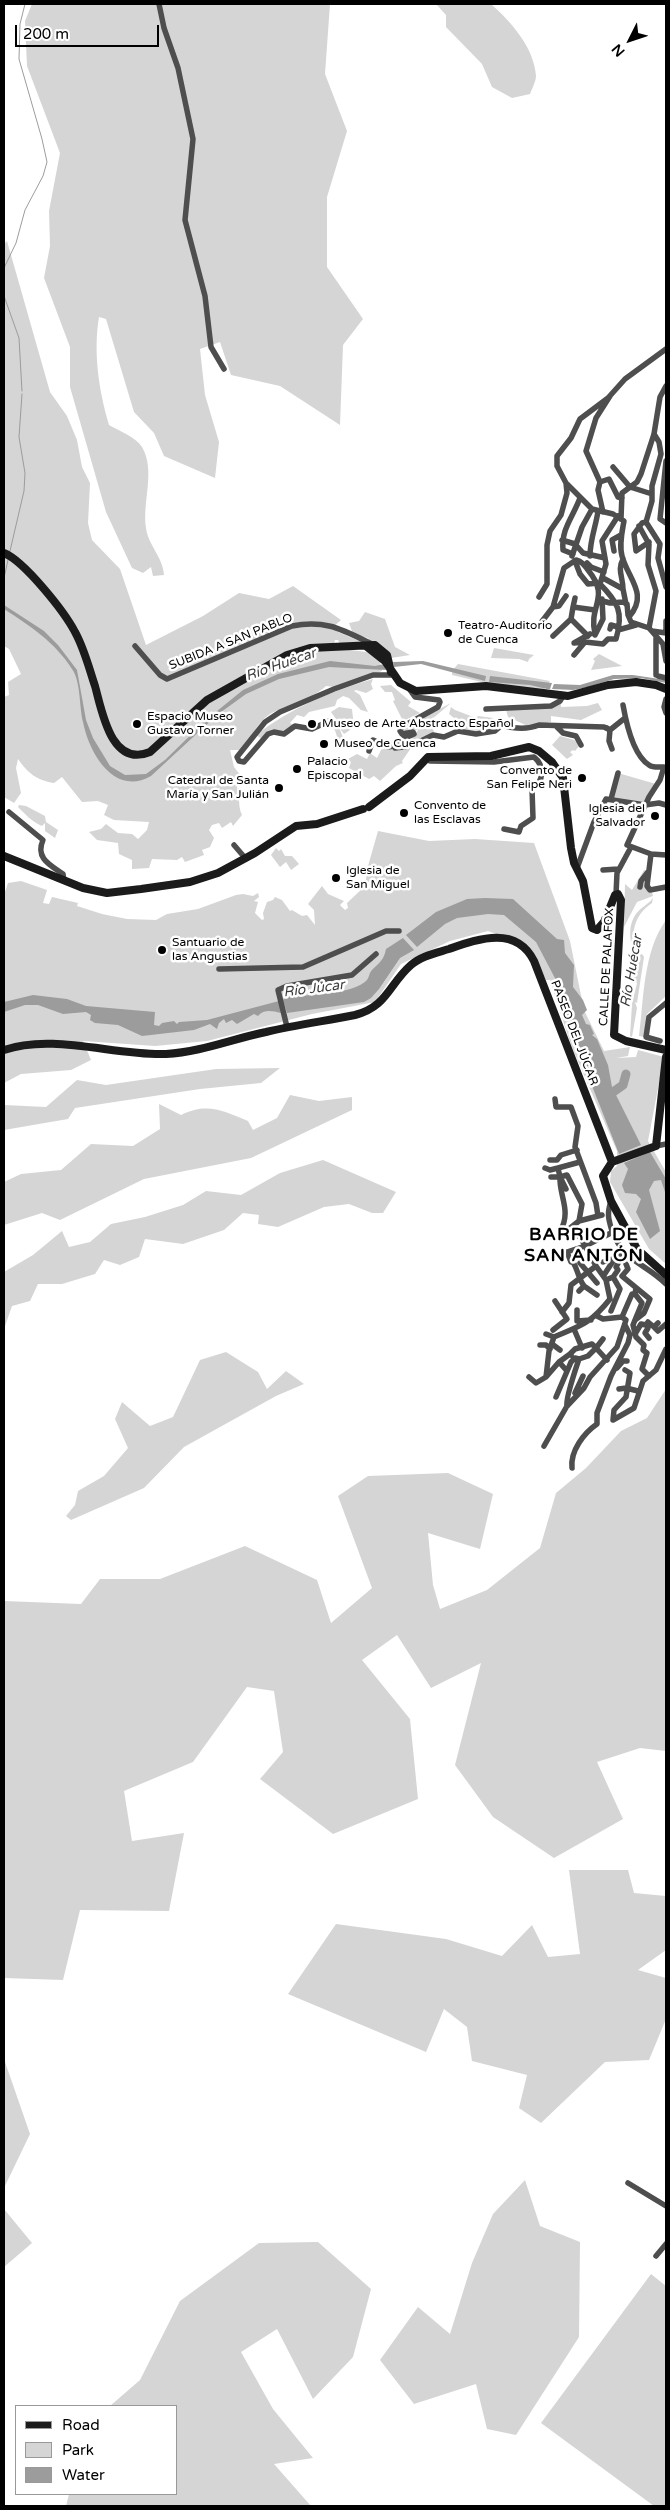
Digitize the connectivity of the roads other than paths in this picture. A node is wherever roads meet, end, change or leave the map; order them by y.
1 (159, 4) edge
2 (666, 349) edge
3 (224, 369) dead end
4 (666, 386) edge
5 (610, 395) junction
6 (654, 434) junction
7 (666, 462) edge
8 (613, 467) dead end
9 (600, 482) junction
10 (566, 483) junction
11 (630, 487) junction
12 (652, 494) junction
13 (580, 498) junction
14 (622, 498) junction
15 (598, 511) junction
16 (620, 518) junction
17 (646, 522) junction
18 (666, 523) edge
19 (639, 526) junction
20 (621, 535) junction
21 (562, 540) junction
22 (649, 542) junction
23 (575, 544) junction
24 (614, 551) dead end
25 (4, 553) edge
26 (572, 554) junction
27 (590, 556) junction
28 (605, 558) junction
29 (623, 558) junction
30 (658, 558) junction
31 (573, 562) junction
32 (583, 562) junction
33 (588, 569) junction
34 (653, 575) junction
35 (601, 579) junction
36 (589, 585) junction
37 (666, 587) edge
38 (623, 589) junction
39 (566, 596) dead end
40 (540, 597) dead end
41 (575, 598) dead end
42 (601, 599) junction
43 (616, 602) junction
44 (626, 604) junction
45 (553, 607) junction
46 (573, 607) junction
47 (595, 610) junction
48 (618, 613) junction
49 (628, 616) junction
50 (571, 619) junction
51 (666, 621) edge
52 (540, 624) dead end
53 (636, 625) junction
54 (610, 629) dead end
55 (618, 629) junction
56 (651, 629) junction
57 (595, 633) junction
58 (666, 633) edge
59 (553, 636) dead end
60 (588, 636) junction
61 (656, 638) junction
62 (585, 642) junction
63 (594, 642) junction
64 (375, 645) junction
65 (134, 646) dead end
66 (366, 646) junction
67 (574, 655) dead end
68 (387, 661) junction
69 (666, 661) edge
70 (392, 673) junction
71 (666, 678) edge
72 (666, 689) edge
73 (410, 690) junction
74 (564, 696) junction
75 (666, 699) edge
76 (623, 705) dead end
77 (486, 709) dead end
78 (666, 713) edge
79 (625, 718) junction
80 (330, 720) dead end
81 (589, 726) dead end
82 (557, 727) junction
83 (610, 730) junction
84 (582, 745) dead end
85 (393, 746) junction
86 (612, 749) dead end
87 (369, 751) dead end
88 (423, 761) junction
89 (618, 773) dead end
90 (661, 782) edge
91 (609, 799) junction
92 (666, 805) edge
93 (646, 806) junction
94 (9, 812) dead end
95 (504, 829) dead end
96 (234, 845) dead end
97 (629, 846) junction
98 (652, 854) junction
99 (666, 855) edge
100 (4, 856) edge
101 (246, 859) junction
102 (577, 868) junction
103 (618, 869) junction
104 (603, 870) dead end
105 (648, 872) junction
106 (64, 881) junction
107 (640, 887) dead end
108 (666, 887) edge
109 (616, 894) junction
110 (400, 932) dead end
111 (376, 954) dead end
112 (219, 969) dead end
113 (666, 1003) edge
114 (287, 1027) junction
115 (662, 1046) edge
116 (4, 1050) edge
117 (666, 1057) edge
118 (556, 1099) dead end
119 (577, 1108) dead end
120 (574, 1116) junction
121 (666, 1144) edge
122 (652, 1147) junction
123 (577, 1150) junction
124 (550, 1160) dead end
125 (614, 1161) junction
126 (580, 1162) junction
127 (545, 1168) dead end
128 (558, 1168) junction
129 (551, 1177) dead end
130 (560, 1177) junction
131 (566, 1189) dead end
132 (611, 1201) junction
133 (606, 1214) junction
134 (598, 1216) junction
135 (579, 1218) junction
136 (588, 1230) dead end
137 (562, 1232) junction
138 (613, 1232) junction
139 (579, 1235) junction
140 (586, 1246) junction
141 (619, 1256) junction
142 (603, 1262) dead end
143 (580, 1263) dead end
144 (596, 1266) junction
145 (619, 1271) junction
146 (589, 1274) junction
147 (666, 1275) edge
148 (608, 1278) junction
149 (578, 1279) junction
150 (571, 1284) junction
151 (666, 1284) edge
152 (620, 1288) junction
153 (583, 1290) junction
154 (636, 1291) junction
155 (598, 1295) dead end
156 (614, 1300) junction
157 (555, 1301) dead end
158 (628, 1303) junction
159 (576, 1310) dead end
160 (611, 1311) dead end
161 (562, 1312) junction
162 (594, 1318) junction
163 (635, 1320) junction
164 (624, 1321) junction
165 (666, 1324) edge
166 (646, 1325) junction
167 (574, 1329) junction
168 (553, 1330) dead end
169 (654, 1331) junction
170 (546, 1334) dead end
171 (634, 1336) junction
172 (554, 1337) junction
173 (603, 1339) dead end
174 (540, 1345) dead end
175 (551, 1346) junction
176 (582, 1348) junction
177 (596, 1348) junction
178 (666, 1349) edge
179 (560, 1350) dead end
180 (574, 1357) junction
181 (607, 1360) junction
182 (627, 1361) dead end
183 (559, 1362) junction
184 (613, 1370) junction
185 (625, 1370) dead end
186 (567, 1371) junction
187 (584, 1376) dead end
188 (649, 1376) junction
189 (529, 1377) dead end
190 (546, 1377) junction
191 (563, 1382) junction
192 (626, 1388) junction
193 (571, 1389) junction
194 (619, 1389) dead end
195 (638, 1391) junction
196 (556, 1397) dead end
197 (573, 1400) junction
198 (568, 1406) junction
199 (544, 1446) dead end
200 (572, 1468) dead end
201 (628, 2183) dead end
202 (666, 2206) edge
203 (666, 2244) edge
204 (656, 2256) dead end

1 - 3 street
2 - 5 street
4 - 6 street
5 - 9 street
5 - 10 street
6 - 11 street
6 - 12 street
7 - 18 street
8 - 11 street
9 - 14 street
9 - 15 street
10 - 13 street
10 - 40 street
11 - 12 street
11 - 14 street
12 - 17 street
13 - 15 street
13 - 21 street
14 - 16 street
15 - 16 street
15 - 23 street
15 - 27 street
16 - 20 street
16 - 28 street
17 - 19 street
17 - 30 street
19 - 22 street
19 - 22 street
20 - 24 street
20 - 29 street
21 - 23 street
21 - 26 street
22 - 34 street
23 - 26 street
23 - 27 street
25 - 66 street
26 - 31 street
27 - 28 street
28 - 35 street
29 - 38 street
29 - 49 street
30 - 34 street
30 - 37 street
31 - 32 street
31 - 36 street
31 - 45 street
32 - 33 street
32 - 35 street
33 - 35 street
33 - 36 street
34 - 56 street
35 - 36 street
35 - 38 street
35 - 42 street
35 - 43 street
38 - 44 street
39 - 45 street
41 - 46 street
42 - 43 street
42 - 47 street
42 - 57 street
43 - 44 street
43 - 48 street
44 - 49 street
45 - 52 street
46 - 47 street
46 - 50 street
47 - 57 street
48 - 49 street
48 - 55 street
49 - 53 street
50 - 59 street
50 - 60 street
51 - 58 street
53 - 55 street
53 - 56 street
54 - 55 street
55 - 63 street
56 - 58 street
56 - 61 street
57 - 60 street
57 - 63 street
60 - 62 street
61 - 69 street
61 - 71 street
62 - 63 street
62 - 67 street
64 - 65 street, SUBIDA A SAN PABLO
64 - 66 street
64 - 68 street
66 - 68 street
68 - 70 street
70 - 73 street
70 - 80 street
72 - 74 street
73 - 74 street
73 - 85 street
74 - 77 street
75 - 78 street
76 - 79 street
79 - 83 street
79 - 90 street
81 - 83 street
82 - 83 street
82 - 84 street
82 - 85 street
83 - 86 street
85 - 87 street
88 - 95 street
88 - 101 street
88 - 102 street
89 - 91 street
90 - 93 street
91 - 93 street
91 - 102 street
92 - 93 street
93 - 97 street
94 - 106 street
96 - 101 street
97 - 98 street
97 - 103 street
98 - 99 street
98 - 105 street
100 - 106 street
101 - 106 street
102 - 109 street, CALLE DE PALAFOX
103 - 104 street
103 - 109 street, CALLE DE PALAFOX
105 - 107 street
105 - 108 street
109 - 115 street, CALLE DE PALAFOX
110 - 112 street
111 - 114 street
113 - 115 street
114 - 116 street
114 - 125 street, PASEO DEL JÚCAR
117 - 122 street
118 - 120 street
119 - 120 street
120 - 123 street
121 - 122 street
122 - 125 street
123 - 124 street
123 - 126 street
125 - 132 street
126 - 128 street
126 - 134 street
127 - 128 street
128 - 130 street
129 - 130 street
130 - 131 street
130 - 135 street
130 - 137 street
132 - 133 street
132 - 147 street
133 - 134 street
133 - 138 street
134 - 135 street
135 - 137 street
136 - 139 street
137 - 139 street
138 - 140 street
138 - 141 street
139 - 140 street
140 - 144 street
140 - 149 street
141 - 142 street
141 - 145 street
141 - 145 street
141 - 148 street
141 - 151 street
143 - 146 street
144 - 146 street
144 - 148 street
145 - 148 street
145 - 152 street
145 - 154 street
146 - 149 street
146 - 153 street
148 - 152 street
148 - 156 street
149 - 150 street
149 - 153 street
150 - 153 street
150 - 161 street
152 - 156 street
153 - 155 street
154 - 158 street
154 - 163 street
156 - 158 street
156 - 160 street
156 - 162 street
157 - 161 street
158 - 164 street
159 - 162 street
161 - 168 street
162 - 164 street
162 - 167 street
163 - 164 street
163 - 171 street
164 - 171 street
164 - 181 street
165 - 169 street
166 - 169 street
166 - 169 street
166 - 171 street
167 - 172 street
167 - 176 street
170 - 172 street
171 - 184 street
171 - 188 street
172 - 175 street
173 - 177 street
174 - 175 street
175 - 179 street
175 - 190 street
176 - 177 street
176 - 180 street
177 - 180 street
177 - 181 street
178 - 188 street
180 - 183 street
180 - 186 street
180 - 193 street
181 - 197 street
182 - 184 street
183 - 186 street
183 - 190 street
184 - 200 street
185 - 192 street
186 - 191 street
187 - 197 street
188 - 195 street
189 - 190 street
191 - 193 street
191 - 196 street
192 - 194 street
192 - 195 street
192 - 195 street
193 - 198 street
197 - 198 street
198 - 199 street
201 - 202 street
203 - 204 street

